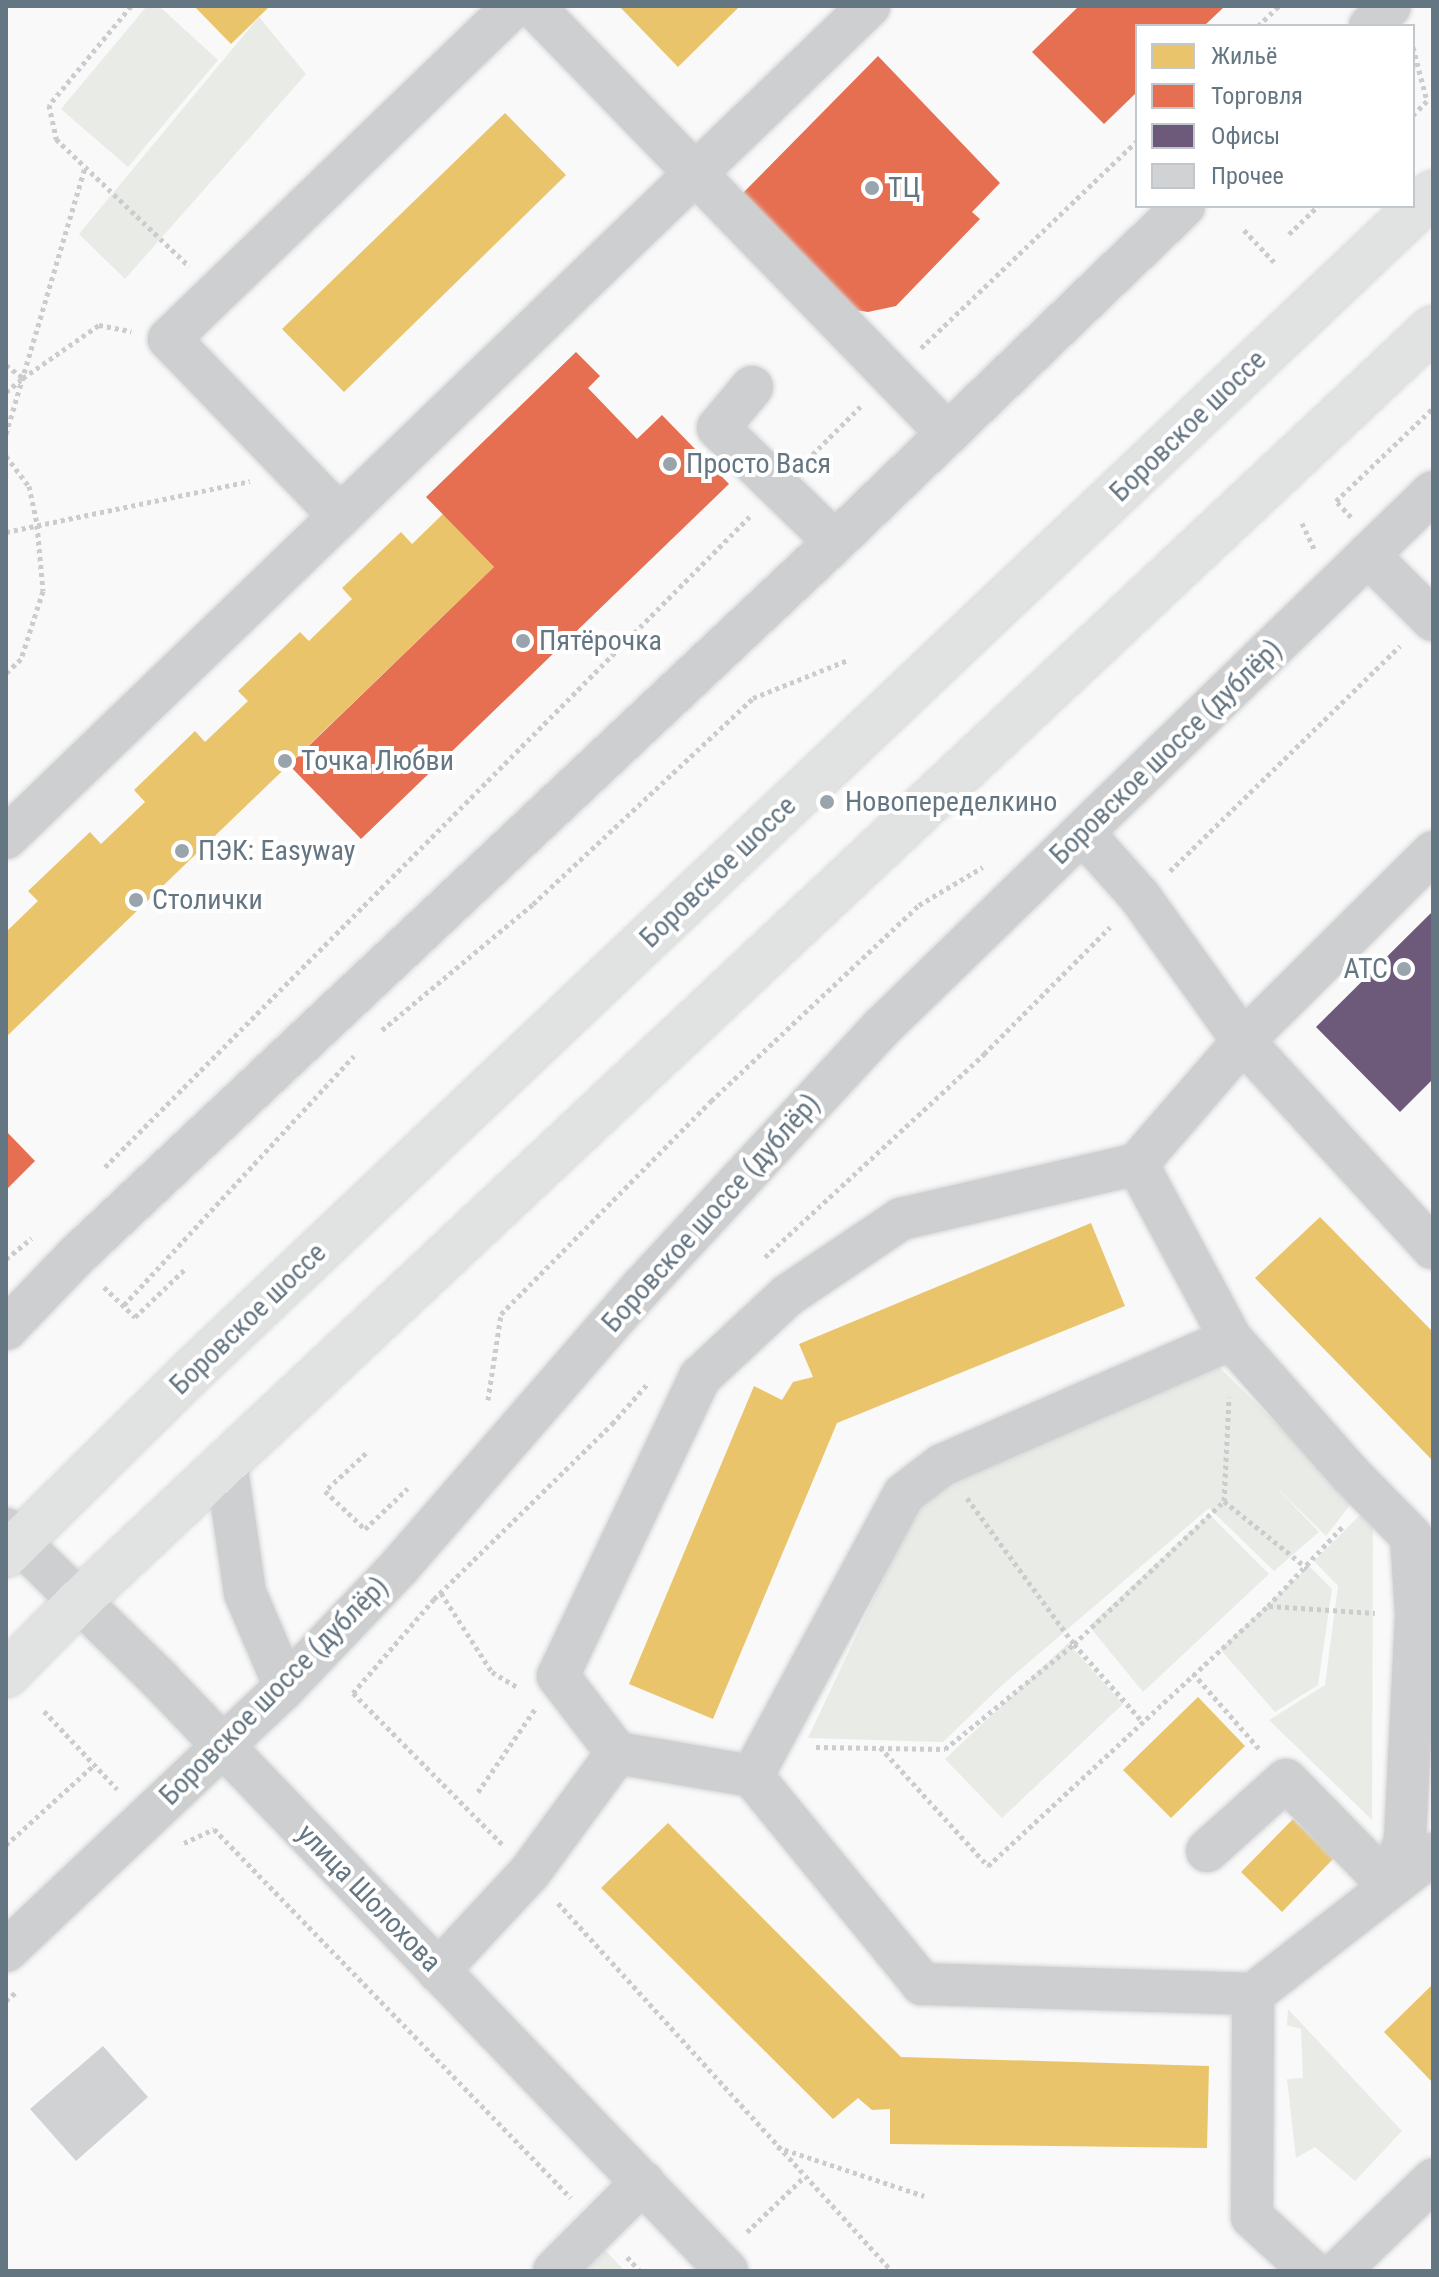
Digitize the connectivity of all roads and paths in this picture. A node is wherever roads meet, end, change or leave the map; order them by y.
1 (131, 6) edge
2 (514, 6) edge
3 (533, 6) edge
4 (869, 6) edge
5 (1279, 6) edge
6 (1390, 6) edge
7 (1260, 24) edge
8 (1372, 24) edge
9 (1415, 55) edge
10 (1415, 113) edge
11 (1135, 143) edge
12 (85, 167) junction
13 (695, 174) junction
14 (1433, 193) edge
15 (1182, 208) edge
16 (1316, 208) edge
17 (1244, 230) dead end
18 (1289, 234) dead end
19 (1274, 262) dead end
20 (217, 292) junction
21 (1433, 328) edge
22 (169, 339) junction
23 (6, 365) edge
24 (892, 377) junction
25 (23, 378) junction
26 (752, 387) dead end
27 (6, 392) edge
28 (1433, 408) edge
29 (6, 434) edge
30 (948, 434) junction
31 (6, 456) edge
32 (298, 471) junction
33 (779, 488) junction
34 (1433, 492) edge
35 (1336, 501) dead end
36 (340, 516) junction
37 (1302, 523) dead end
38 (37, 525) junction
39 (6, 532) edge
40 (835, 542) junction
41 (1317, 555) dead end
42 (1368, 555) junction
43 (1430, 617) edge
44 (848, 660) dead end
45 (6, 673) edge
46 (1083, 833) junction
47 (6, 838) edge
48 (1433, 852) edge
49 (1140, 897) junction
50 (378, 1033) dead end
51 (1243, 1041) junction
52 (356, 1054) dead end
53 (1137, 1164) junction
54 (104, 1168) dead end
55 (38, 1233) dead end
56 (1433, 1248) edge
57 (6, 1259) edge
58 (759, 1263) dead end
59 (184, 1270) dead end
60 (95, 1279) dead end
61 (124, 1305) junction
62 (6, 1329) edge
63 (1231, 1339) junction
64 (653, 1377) dead end
65 (366, 1453) dead end
66 (226, 1463) junction
67 (942, 1465) junction
68 (1373, 1499) junction
69 (1224, 1501) junction
70 (365, 1529) dead end
71 (10, 1542) edge
72 (1307, 1568) junction
73 (441, 1593) junction
74 (79, 1601) junction
75 (1268, 1606) junction
76 (1416, 1615) junction
77 (1074, 1644) junction
78 (1193, 1673) junction
79 (6, 1675) edge
80 (285, 1687) junction
81 (550, 1688) junction
82 (44, 1711) dead end
83 (1141, 1720) junction
84 (221, 1745) junction
85 (880, 1747) junction
86 (617, 1753) junction
87 (760, 1761) junction
88 (95, 1764) junction
89 (1286, 1780) junction
90 (120, 1792) dead end
91 (478, 1792) dead end
92 (181, 1844) dead end
93 (6, 1845) edge
94 (1207, 1851) dead end
95 (1433, 1854) edge
96 (530, 1872) junction
97 (1389, 1885) junction
98 (6, 1951) edge
99 (438, 1971) junction
100 (1253, 1994) junction
101 (776, 2147) junction
102 (804, 2177) junction
103 (1433, 2180) edge
104 (643, 2182) junction
105 (924, 2196) dead end
106 (599, 2227) junction
107 (736, 2253) edge
108 (554, 2271) edge
109 (640, 2271) edge
110 (892, 2271) edge
111 (1311, 2271) edge
112 (1339, 2271) edge

1 - 12 path
2 - 20 street
3 - 13 street
4 - 13 street
5 - 7 path
6 - 8 street
9 - 10 path
11 - 24 path
12 - 20 path
12 - 25 path
13 - 24 street
13 - 36 street
14 - 71 main road, Боровское шоссе
15 - 30 street
16 - 18 path
17 - 19 path
20 - 22 street
21 - 66 main road
22 - 25 path
22 - 32 street
23 - 25 path
24 - 30 street
24 - 33 path
25 - 27 path
25 - 29 path
26 - 33 street
28 - 35 path
30 - 40 street
31 - 38 path
32 - 36 street
32 - 38 path
33 - 40 street
33 - 54 path
34 - 42 street, Боровское шоссе (дублёр)
36 - 47 street
37 - 41 path
38 - 39 path
38 - 45 path
40 - 62 street
42 - 43 street
42 - 46 street, Боровское шоссе (дублёр)
43 - 49 path
44 - 50 path
46 - 49 street
46 - 80 street, Боровское шоссе (дублёр)
48 - 51 street
49 - 51 street
49 - 58 path
51 - 53 street
51 - 56 street
52 - 61 path
53 - 63 street
53 - 81 street
55 - 57 path
59 - 61 path
60 - 61 path
63 - 67 street
63 - 68 street
63 - 69 path
64 - 73 path
65 - 70 path
66 - 74 main road
66 - 80 street
67 - 77 path
67 - 87 street
68 - 72 path
68 - 76 street
69 - 72 path
69 - 77 path
71 - 74 street, улица Шолохова
72 - 75 path
73 - 81 path
73 - 96 path
74 - 79 main road
74 - 84 street, улица Шолохова
75 - 76 path
75 - 78 path
76 - 97 street
77 - 83 path
77 - 85 path
78 - 83 path
78 - 89 path
80 - 84 street, Боровское шоссе (дублёр)
81 - 86 street
81 - 91 path
82 - 88 path
83 - 85 path
84 - 98 street, Боровское шоссе (дублёр)
84 - 99 street, улица Шолохова
85 - 87 path
86 - 87 street
86 - 96 street
87 - 100 street
88 - 90 path
88 - 93 path
89 - 94 street
89 - 97 street
92 - 106 path
95 - 97 street
96 - 99 street
96 - 101 path
97 - 100 street
99 - 104 street, улица Шолохова
100 - 111 street
101 - 102 path
101 - 105 path
102 - 107 path
102 - 110 path
103 - 112 street
104 - 106 street
104 - 107 street, улица Шолохова
106 - 108 street
106 - 109 path

